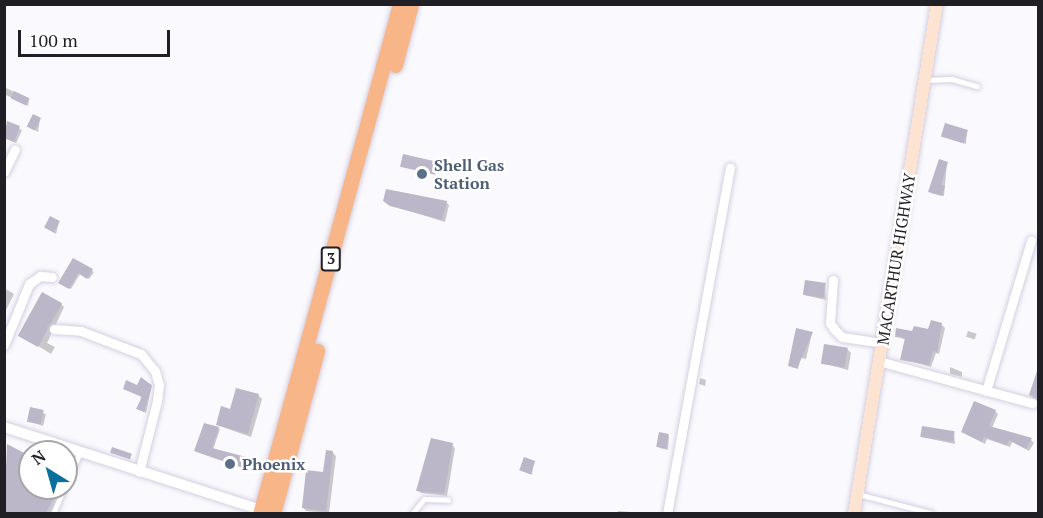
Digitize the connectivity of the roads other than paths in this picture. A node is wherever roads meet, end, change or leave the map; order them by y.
1 (400, 4) edge
2 (411, 4) edge
3 (937, 4) edge
4 (925, 80) junction
5 (977, 86) dead end
6 (15, 149) dead end
7 (730, 168) dead end
8 (4, 172) edge
9 (1031, 241) dead end
10 (52, 277) dead end
11 (833, 280) dead end
12 (54, 329) dead end
13 (883, 343) junction
14 (4, 345) edge
15 (879, 362) junction
16 (986, 391) junction
17 (1032, 403) dead end
18 (4, 427) edge
19 (80, 453) junction
20 (78, 457) edge
21 (139, 472) junction
22 (858, 494) junction
23 (448, 500) dead end
24 (266, 513) edge
25 (412, 513) edge
26 (667, 513) edge
27 (854, 513) edge
28 (931, 513) edge

1 - 24 highway, 3
2 - 24 highway, 3
3 - 4 main road, MACARTHUR HIGHWAY
4 - 5 lane
4 - 13 main road, MACARTHUR HIGHWAY
6 - 8 street
7 - 26 street
9 - 16 street
10 - 14 street
11 - 13 street
12 - 21 street
13 - 15 main road, MACARTHUR HIGHWAY
15 - 16 street
15 - 22 main road, MACARTHUR HIGHWAY
16 - 17 street
18 - 19 street
19 - 20 lane
19 - 21 street
21 - 24 street
22 - 27 main road, MACARTHUR HIGHWAY
22 - 28 lane
23 - 25 lane

